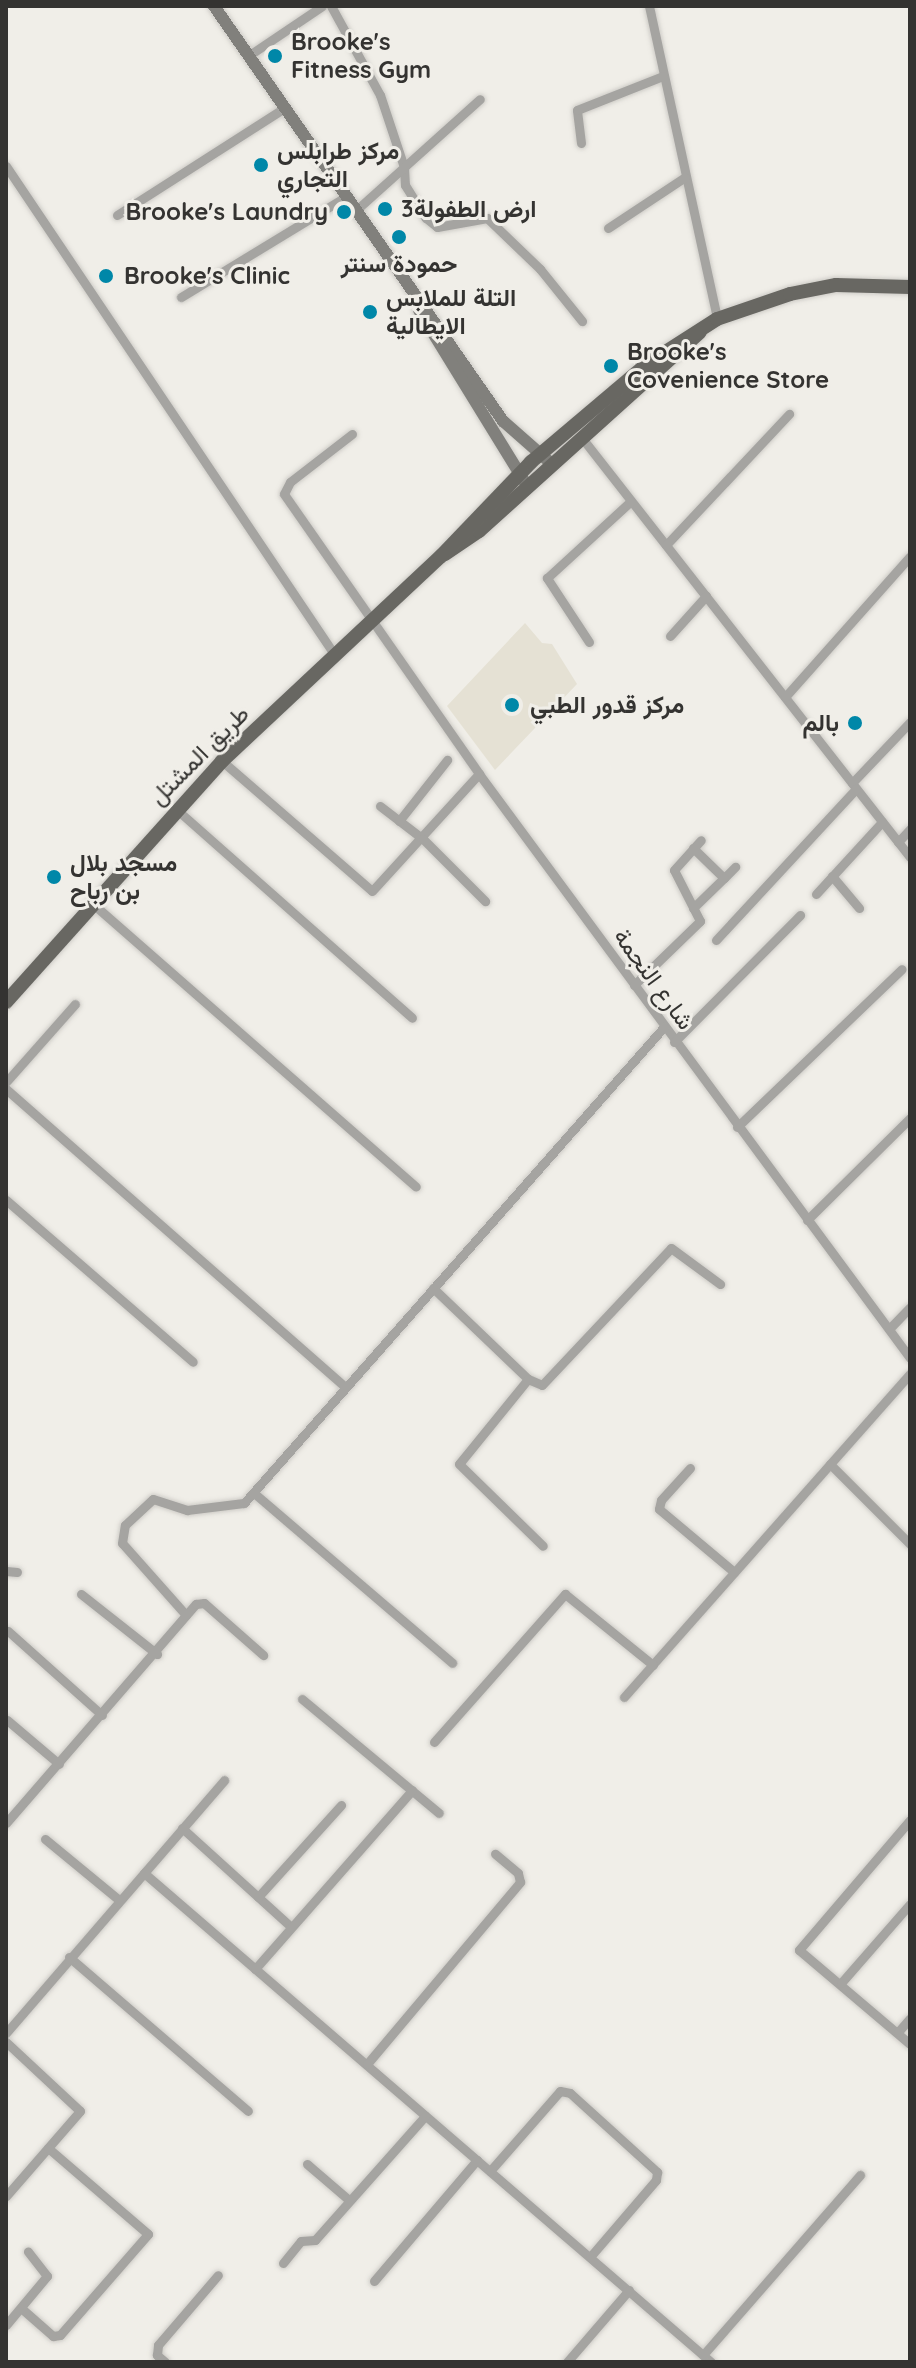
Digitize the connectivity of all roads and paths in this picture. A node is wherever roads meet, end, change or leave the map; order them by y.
1 (214, 6) edge
2 (322, 6) edge
3 (331, 6) edge
4 (649, 6) edge
5 (248, 56) junction
6 (663, 76) junction
7 (480, 99) dead end
8 (283, 109) junction
9 (581, 143) dead end
10 (6, 166) edge
11 (404, 167) junction
12 (685, 177) junction
13 (344, 198) junction
14 (354, 212) junction
15 (117, 215) dead end
16 (608, 228) dead end
17 (402, 279) junction
18 (910, 287) edge
19 (181, 297) dead end
20 (582, 321) dead end
21 (711, 323) junction
22 (789, 414) dead end
23 (352, 434) dead end
24 (582, 438) junction
25 (547, 459) junction
26 (524, 480) junction
27 (630, 502) junction
28 (666, 545) junction
29 (910, 556) edge
30 (706, 596) junction
31 (372, 620) junction
32 (670, 636) dead end
33 (589, 642) dead end
34 (334, 654) junction
35 (785, 697) junction
36 (910, 722) edge
37 (447, 760) dead end
38 (222, 761) junction
39 (479, 774) junction
40 (854, 786) junction
41 (380, 806) dead end
42 (176, 809) junction
43 (399, 821) junction
44 (882, 822) junction
45 (910, 829) edge
46 (423, 839) junction
47 (701, 840) dead end
48 (898, 842) junction
49 (693, 848) junction
50 (910, 857) edge
51 (735, 867) dead end
52 (832, 876) junction
53 (724, 878) junction
54 (816, 894) dead end
55 (485, 901) dead end
56 (93, 904) junction
57 (693, 908) junction
58 (859, 908) dead end
59 (800, 915) dead end
60 (716, 940) dead end
61 (902, 969) dead end
62 (634, 985) junction
63 (6, 1002) edge
64 (75, 1004) dead end
65 (412, 1018) dead end
66 (664, 1027) junction
67 (674, 1042) junction
68 (6, 1082) edge
69 (6, 1089) edge
70 (910, 1118) edge
71 (737, 1127) junction
72 (416, 1187) dead end
73 (6, 1200) edge
74 (807, 1220) junction
75 (720, 1284) dead end
76 (433, 1288) junction
77 (910, 1307) edge
78 (889, 1329) junction
79 (910, 1358) edge
80 (193, 1362) dead end
81 (910, 1374) edge
82 (528, 1379) junction
83 (345, 1387) junction
84 (830, 1464) junction
85 (690, 1468) dead end
86 (254, 1493) junction
87 (910, 1544) edge
88 (543, 1546) dead end
89 (734, 1572) junction
90 (81, 1594) dead end
91 (186, 1615) junction
92 (8, 1631) edge
93 (157, 1654) junction
94 (263, 1655) dead end
95 (452, 1663) dead end
96 (653, 1665) junction
97 (624, 1697) dead end
98 (302, 1699) dead end
99 (102, 1715) junction
100 (7, 1720) edge
101 (434, 1742) dead end
102 (59, 1764) junction
103 (224, 1780) dead end
104 (412, 1790) junction
105 (341, 1805) dead end
106 (439, 1813) dead end
107 (8, 1816) edge
108 (910, 1820) edge
109 (182, 1828) junction
110 (45, 1839) dead end
111 (495, 1854) dead end
112 (144, 1873) junction
113 (258, 1897) junction
114 (119, 1900) junction
115 (910, 1904) edge
116 (291, 1927) junction
117 (69, 1957) junction
118 (255, 1969) junction
119 (841, 1983) junction
120 (910, 2018) edge
121 (898, 2032) junction
122 (6, 2033) edge
123 (6, 2042) edge
124 (910, 2044) edge
125 (367, 2064) junction
126 (248, 2111) dead end
127 (425, 2116) junction
128 (48, 2148) junction
129 (477, 2160) junction
130 (307, 2164) dead end
131 (490, 2171) junction
132 (860, 2175) dead end
133 (6, 2196) edge
134 (349, 2200) junction
135 (28, 2252) dead end
136 (590, 2257) junction
137 (283, 2263) dead end
138 (218, 2275) dead end
139 (374, 2281) dead end
140 (629, 2290) junction
141 (21, 2308) junction
142 (6, 2325) edge
143 (707, 2358) edge
144 (165, 2362) edge
145 (567, 2362) edge

1 - 5 main road
2 - 5 street
3 - 11 street
4 - 6 street
5 - 8 main road
6 - 9 street
6 - 12 street
7 - 11 street
8 - 13 main road
8 - 15 street
10 - 34 street
11 - 14 street
11 - 20 street
12 - 16 street
12 - 21 street
13 - 14 main road
13 - 19 street
14 - 17 main road
17 - 25 main road
17 - 26 main road
18 - 21 main road, طريق المشتل
21 - 24 main road, طريق المشتل
21 - 25 main road, طريق المشتل
22 - 28 street
23 - 31 street, شارع النجمة
24 - 25 main road, طريق المشتل
24 - 27 street
25 - 26 main road, طريق المشتل
26 - 31 main road, طريق المشتل
27 - 28 street
27 - 33 street
28 - 30 street
29 - 35 street
30 - 32 street
30 - 35 street
31 - 34 main road, طريق المشتل
31 - 39 street, شارع النجمة
34 - 38 main road, طريق المشتل
35 - 40 street
36 - 40 street
37 - 43 street
38 - 42 main road, طريق المشتل
38 - 46 street
39 - 46 street
39 - 62 street, شارع النجمة
40 - 44 street
40 - 60 street
41 - 43 street
42 - 56 main road, طريق المشتل
42 - 65 street
43 - 46 street
44 - 48 street
44 - 52 street
45 - 48 street
46 - 55 street
47 - 49 street
48 - 50 street
49 - 53 street
49 - 57 street
51 - 53 street
52 - 54 street
52 - 58 street
53 - 57 street
56 - 63 main road, طريق المشتل
56 - 72 street
57 - 62 street
59 - 67 street
61 - 71 street
62 - 66 street, شارع النجمة
64 - 68 street
66 - 67 street, شارع النجمة
66 - 76 street
67 - 71 street, شارع النجمة
69 - 83 street
70 - 74 street
71 - 74 street, شارع النجمة
73 - 80 street
74 - 78 street, شارع النجمة
75 - 82 street
76 - 82 street
76 - 83 street
77 - 78 street
78 - 79 street, شارع النجمة
81 - 84 street
82 - 88 street
83 - 86 street
84 - 87 street
84 - 89 street
85 - 89 street
86 - 91 street
86 - 95 street
89 - 96 street
90 - 93 street
91 - 93 street
91 - 94 street
92 - 99 street
93 - 99 street
96 - 97 street
96 - 101 street
98 - 104 street
99 - 102 street
100 - 102 street
102 - 107 street
103 - 109 street
104 - 106 street
104 - 116 street
105 - 113 street
108 - 119 street
109 - 112 street
109 - 113 street
110 - 114 street
111 - 125 street
112 - 114 street
112 - 118 street
113 - 116 street
114 - 117 street
115 - 119 street
116 - 118 street
117 - 122 street
117 - 126 street
118 - 125 street
119 - 121 street
120 - 121 street
121 - 124 street
123 - 128 street
125 - 127 street
127 - 129 street
127 - 134 street
128 - 133 street
128 - 141 street
129 - 131 street
129 - 139 street
130 - 134 street
131 - 136 street
131 - 136 street
132 - 143 street
134 - 137 street
135 - 141 street
136 - 140 street
138 - 144 street
140 - 143 street
140 - 145 street
141 - 142 street

